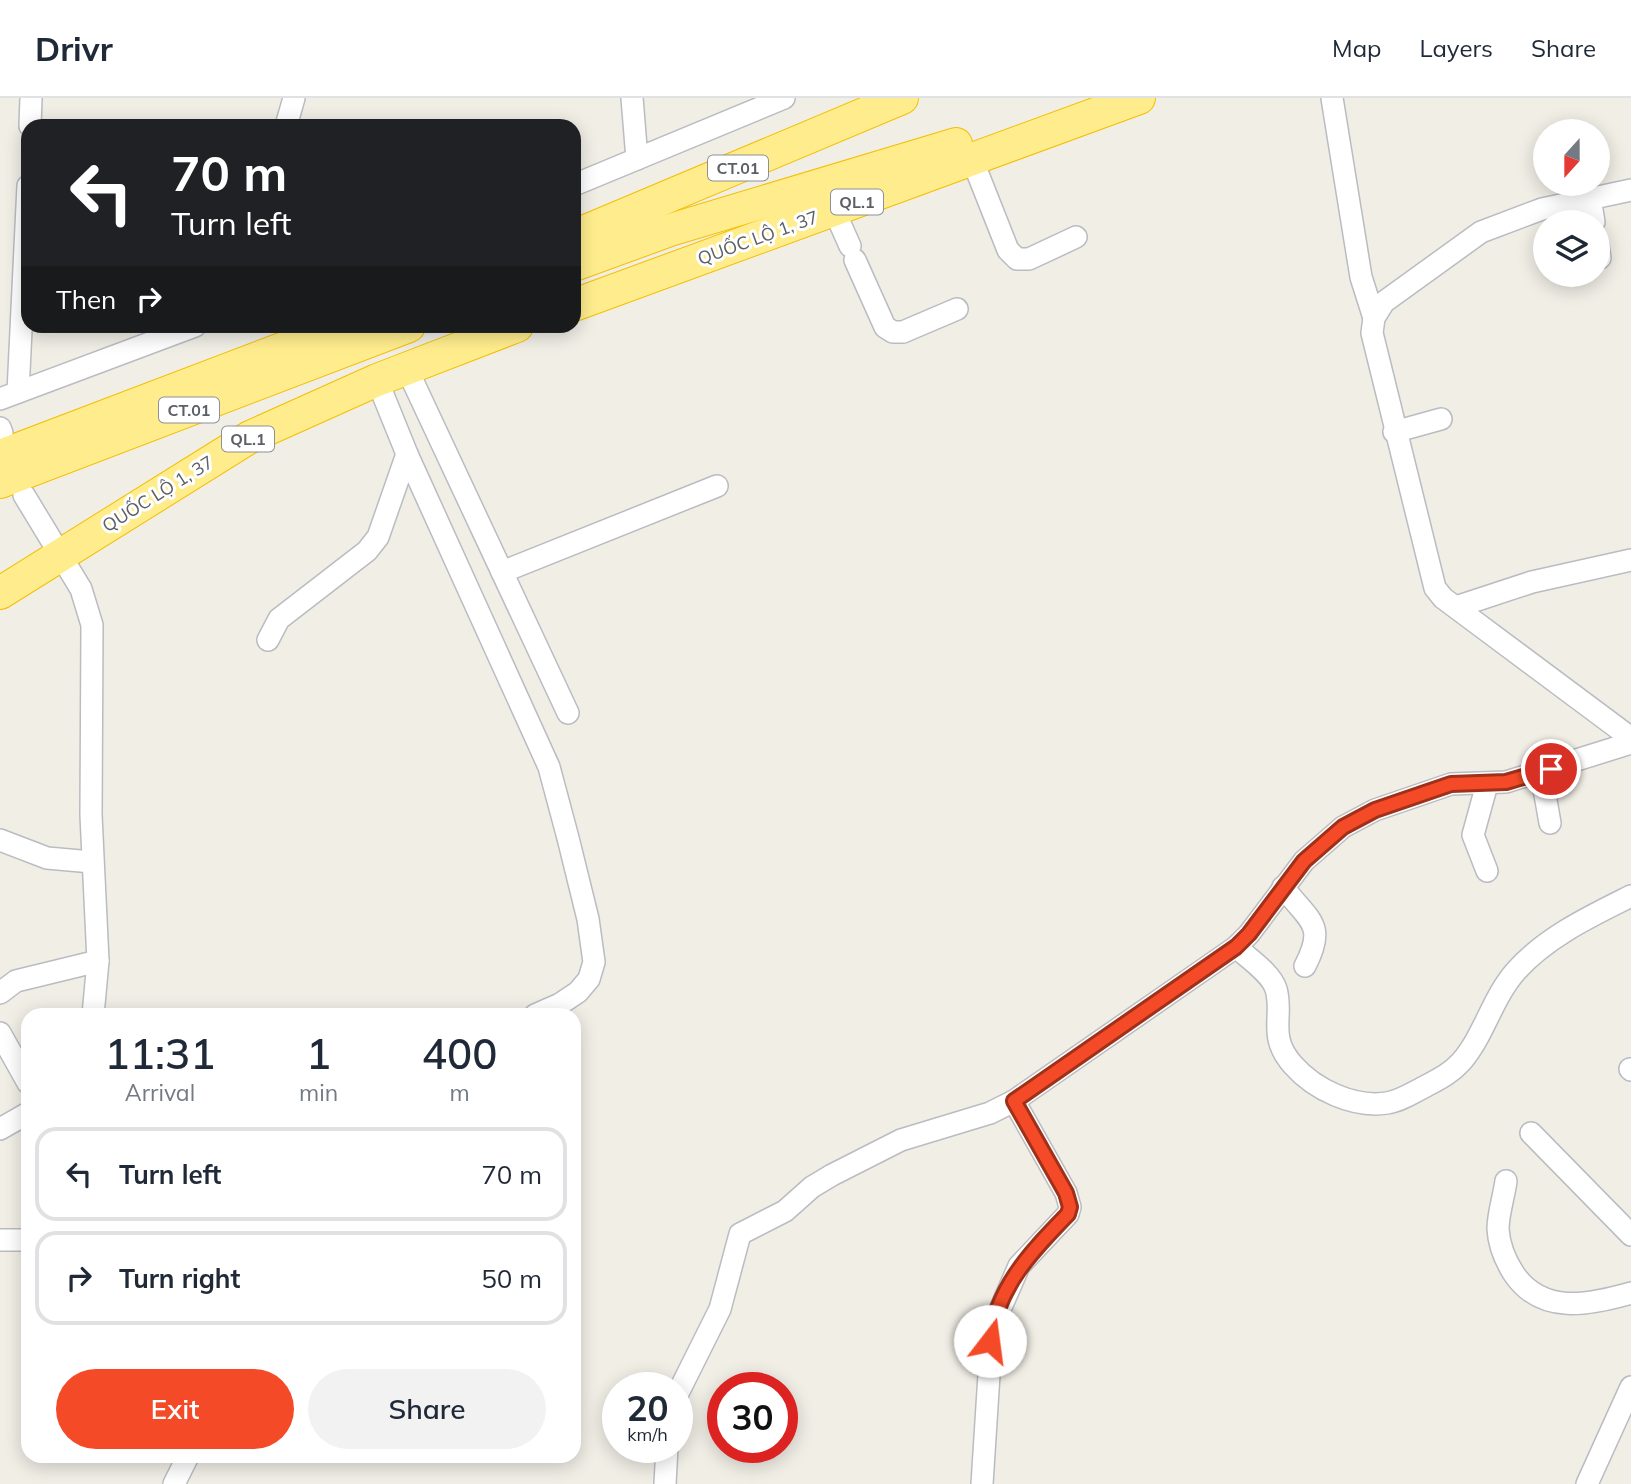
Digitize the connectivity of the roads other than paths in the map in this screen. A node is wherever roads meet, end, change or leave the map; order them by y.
1 (31, 98) edge
2 (294, 98) edge
3 (632, 98) edge
4 (784, 98) edge
5 (902, 98) edge
6 (1076, 98) edge
7 (1139, 98) edge
8 (1332, 98) edge
9 (30, 119) edge
10 (288, 119) edge
11 (636, 159) junction
12 (972, 159) junction
13 (581, 182) edge
14 (1631, 190) edge
15 (1590, 198) junction
16 (834, 210) junction
17 (1592, 210) edge
18 (581, 233) edge
19 (1076, 237) dead end
20 (581, 262) edge
21 (21, 263) edge
22 (581, 302) edge
23 (957, 309) dead end
24 (1374, 318) junction
25 (176, 333) edge
26 (321, 333) edge
27 (392, 333) edge
28 (499, 333) edge
29 (407, 369) junction
30 (377, 380) junction
31 (9, 395) edge
32 (1441, 419) dead end
33 (1394, 432) junction
34 (1, 439) edge
35 (407, 454) junction
36 (717, 486) dead end
37 (12, 488) edge
38 (59, 555) junction
39 (1631, 559) edge
40 (502, 572) junction
41 (0, 593) edge
42 (1456, 607) junction
43 (268, 640) dead end
44 (568, 713) dead end
45 (1631, 741) edge
46 (1541, 772) junction
47 (1487, 784) junction
48 (1550, 823) dead end
49 (0, 840) edge
50 (92, 862) junction
51 (1487, 871) dead end
52 (1283, 887) junction
53 (1631, 897) edge
54 (1236, 947) junction
55 (98, 961) junction
56 (1305, 966) dead end
57 (0, 993) edge
58 (94, 1008) edge
59 (552, 1008) edge
60 (0, 1032) edge
61 (21, 1070) edge
62 (1014, 1101) junction
63 (21, 1117) edge
64 (0, 1129) edge
65 (1531, 1133) dead end
66 (1506, 1181) dead end
67 (1631, 1235) edge
68 (0, 1240) edge
69 (21, 1240) edge
70 (1631, 1293) edge
71 (688, 1372) edge
72 (1631, 1388) edge
73 (184, 1463) edge
74 (666, 1463) edge
75 (174, 1484) edge
76 (665, 1484) edge
77 (982, 1484) edge
78 (1587, 1484) edge

1 - 9 street
2 - 10 street
3 - 11 street
4 - 11 street
5 - 18 highway, CT.01
6 - 20 highway, CT.01
7 - 12 highway, QUỐC LỘ 1, 37 / QL.1
8 - 24 street
11 - 13 street
12 - 16 highway, QUỐC LỘ 1, 37 / QL.1
12 - 19 street
14 - 15 street
15 - 17 street
15 - 24 street
16 - 22 highway, QUỐC LỘ 1, 37 / QL.1
16 - 23 street
21 - 31 street
24 - 33 street
25 - 31 street
26 - 34 highway, CT.01
27 - 37 highway, CT.01
28 - 29 highway, QUỐC LỘ 1, 37 / QL.1
29 - 30 highway, QUỐC LỘ 1, 37 / QL.1
29 - 40 street
30 - 35 street
30 - 38 highway, QUỐC LỘ 1, 37 / QL.1
32 - 33 street
33 - 42 street
35 - 43 street
35 - 59 street
36 - 40 street
37 - 38 street
38 - 41 highway, QUỐC LỘ 1, 37 / QL.1
38 - 50 street
39 - 42 street
40 - 44 street
42 - 45 street
45 - 46 street
46 - 47 street
46 - 48 street
47 - 51 street
47 - 52 street
49 - 50 street
50 - 55 street
52 - 54 street
52 - 56 street
53 - 54 street
54 - 62 street
55 - 57 street
55 - 58 street
60 - 61 street
62 - 71 street
62 - 77 street
63 - 64 street
65 - 67 street
66 - 70 street
68 - 69 street
72 - 78 street
73 - 75 street
74 - 76 street

